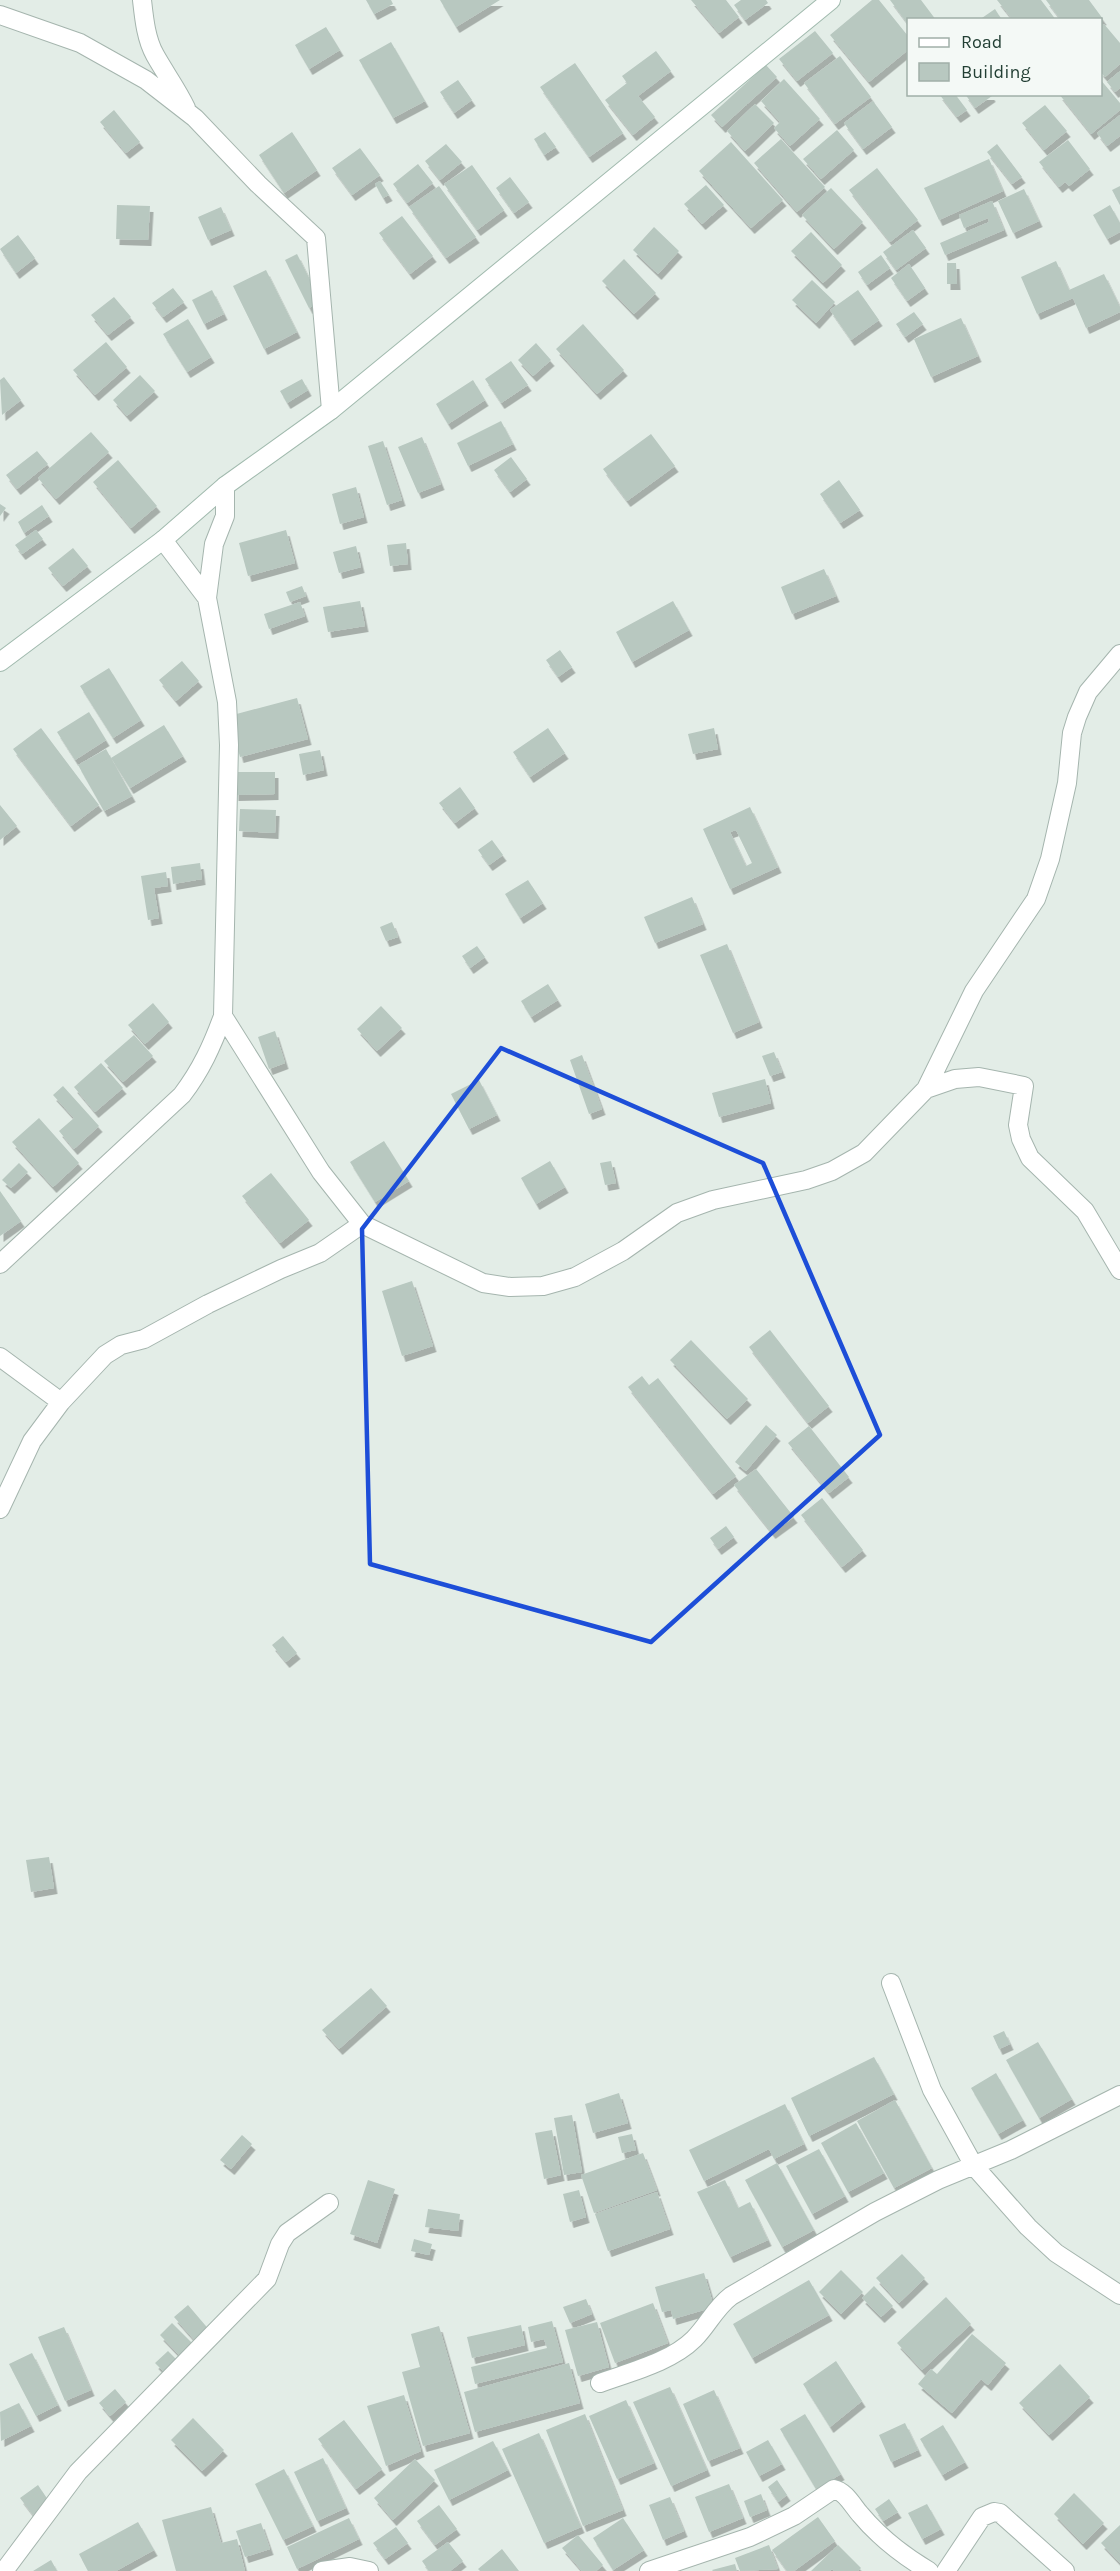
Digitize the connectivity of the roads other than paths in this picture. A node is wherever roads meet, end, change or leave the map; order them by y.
1 (142, 0) edge
2 (831, 0) edge
3 (0, 15) edge
4 (189, 114) junction
5 (331, 410) junction
6 (225, 486) junction
7 (163, 540) junction
8 (207, 598) junction
9 (1120, 654) edge
10 (0, 662) edge
11 (223, 1016) junction
12 (926, 1089) junction
13 (362, 1224) junction
14 (0, 1264) edge
15 (1120, 1270) edge
16 (0, 1357) edge
17 (61, 1402) junction
18 (0, 1509) edge
19 (891, 1983) dead end
20 (1120, 2095) edge
21 (974, 2166) junction
22 (329, 2203) dead end
23 (1120, 2295) edge
24 (600, 2383) dead end
25 (4, 2571) edge
26 (321, 2571) edge
27 (369, 2571) edge
28 (649, 2571) edge
29 (928, 2571) edge
30 (946, 2571) edge
31 (1065, 2571) edge

1 - 4 street
2 - 5 street
3 - 4 street
4 - 5 street
5 - 6 street
6 - 7 street
6 - 8 street
7 - 8 street
7 - 10 street
8 - 11 street
9 - 12 street
11 - 13 street
11 - 14 street
12 - 13 street
12 - 15 street
13 - 17 street
16 - 17 street
17 - 18 street
19 - 21 street
20 - 21 street
21 - 23 street
21 - 24 street
22 - 25 street
26 - 27 street
28 - 29 street
30 - 31 street

